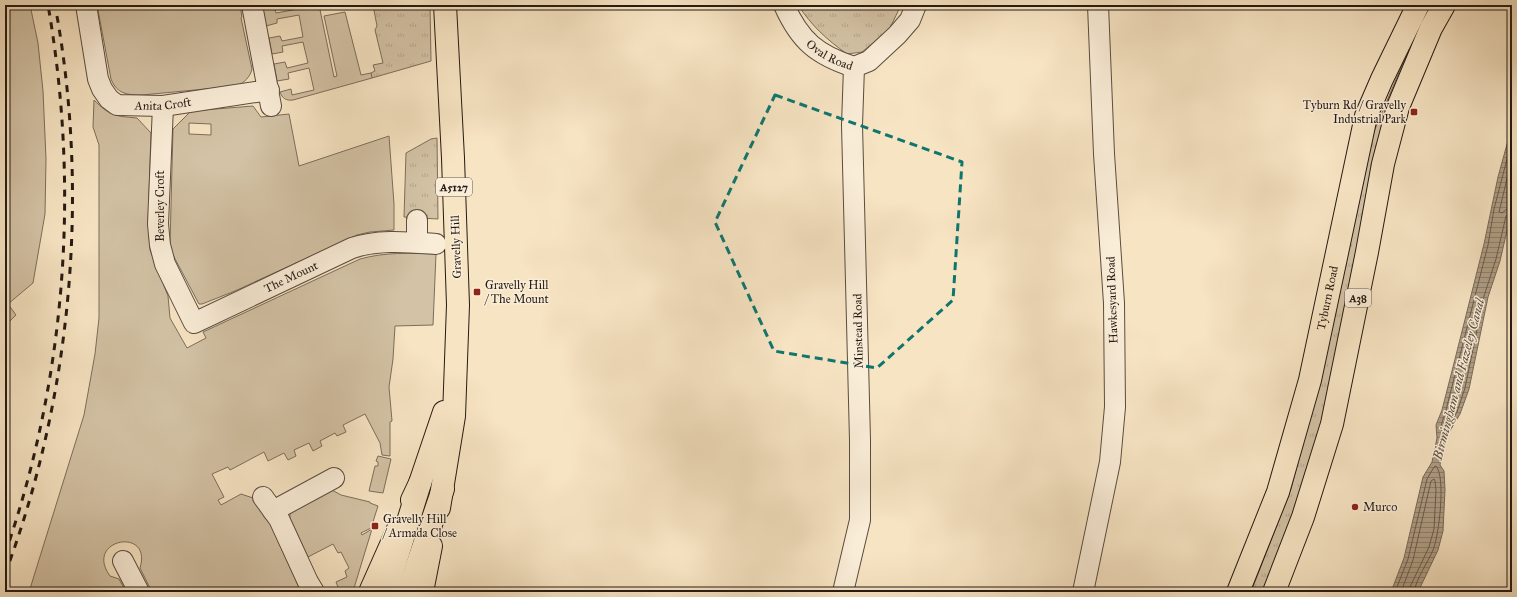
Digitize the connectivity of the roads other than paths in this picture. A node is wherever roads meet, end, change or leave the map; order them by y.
1 (86, 5) edge
2 (252, 5) edge
3 (445, 5) edge
4 (784, 5) edge
5 (916, 5) edge
6 (1098, 5) edge
7 (1418, 5) edge
8 (1444, 5) edge
9 (854, 67) junction
10 (163, 106) junction
11 (417, 220) dead end
12 (182, 302) joint
13 (456, 368) junction
14 (334, 478) dead end
15 (420, 483) junction
16 (443, 490) junction
17 (123, 561) dead end
18 (139, 592) edge
19 (314, 592) edge
20 (370, 592) edge
21 (386, 592) edge
22 (408, 592) edge
23 (422, 592) edge
24 (843, 592) edge
25 (1083, 592) edge
26 (1238, 592) edge
27 (1274, 592) edge

1 - 10 street, Anita Croft
2 - 10 street, Anita Croft
3 - 13 main road, Gravelly Hill / A5127
4 - 9 street, Oval Road
5 - 9 street, Oval Road
6 - 25 street, Hawkesyard Road
7 - 26 main road, Tyburn Road / A38
8 - 27 main road, A38
9 - 24 street, Minstead Road
10 - 12 street, Beverley Croft
11 - 12 street, The Mount
13 - 15 main road, Gravelly Hill / A5127
13 - 16 main road, Gravelly Hill / A5127
14 - 19 street
15 - 20 main road, Gravelly Hill / A5127
15 - 21 main road
16 - 22 main road
16 - 23 main road, Gravelly Hill / A5127
17 - 18 street

